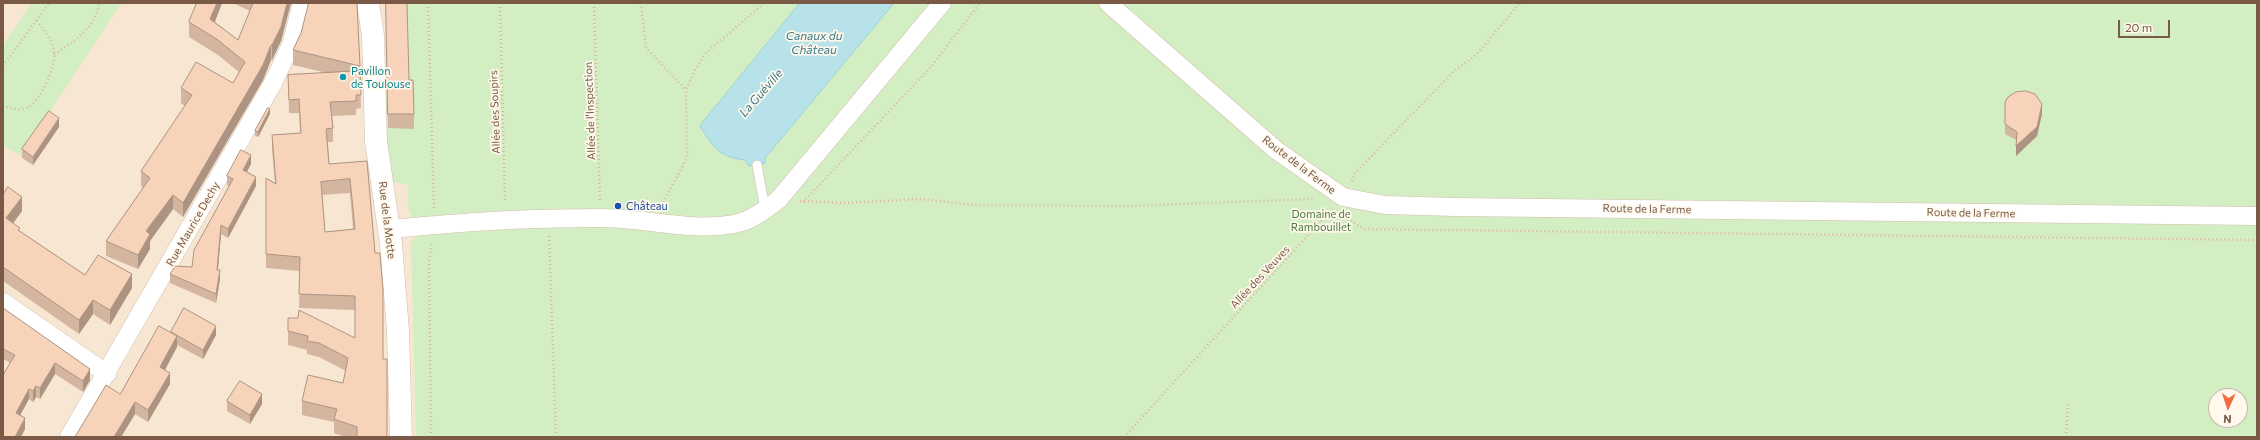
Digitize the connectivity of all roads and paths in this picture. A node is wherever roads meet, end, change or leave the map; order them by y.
1 (49, 3) edge
2 (99, 3) edge
3 (302, 3) edge
4 (368, 3) edge
5 (428, 3) edge
6 (500, 3) edge
7 (594, 3) edge
8 (641, 3) edge
9 (764, 3) edge
10 (942, 3) edge
11 (980, 3) edge
12 (1108, 3) edge
13 (1520, 3) edge
14 (38, 21) junction
15 (54, 54) junction
16 (3, 66) edge
17 (686, 90) junction
18 (3, 106) edge
19 (757, 164) dead end
20 (1343, 197) junction
21 (803, 202) junction
22 (772, 204) junction
23 (2257, 216) edge
24 (600, 218) junction
25 (548, 220) junction
26 (504, 221) junction
27 (653, 222) junction
28 (435, 225) junction
29 (388, 229) junction
30 (2257, 240) edge
31 (3, 302) edge
32 (107, 374) junction
33 (2068, 403) dead end
34 (69, 437) edge
35 (401, 437) edge
36 (431, 437) edge
37 (556, 437) edge
38 (1124, 437) edge
39 (2066, 437) edge

1 - 14 path
2 - 15 path
3 - 32 street, Rue Maurice Dechy
4 - 29 street, Rue de la Motte
5 - 28 path
6 - 26 path, Allée des Soupirs
7 - 24 path, Allée de l'Inspection
8 - 17 path
9 - 17 path
10 - 22 street
11 - 21 path
12 - 20 street, Route de la Ferme
13 - 20 path, Allée des Veuves
14 - 15 path
14 - 16 path
15 - 18 path
17 - 27 path
19 - 22 lane
20 - 21 path
20 - 23 street, Route de la Ferme
20 - 30 path
20 - 38 path, Allée des Veuves
21 - 22 path
22 - 27 street
24 - 25 street
24 - 27 street
25 - 26 street
25 - 37 path
26 - 28 street
28 - 29 street
28 - 36 path
29 - 35 street, Rue de la Motte
31 - 32 street
32 - 34 street, Rue Maurice Dechy
33 - 39 path

